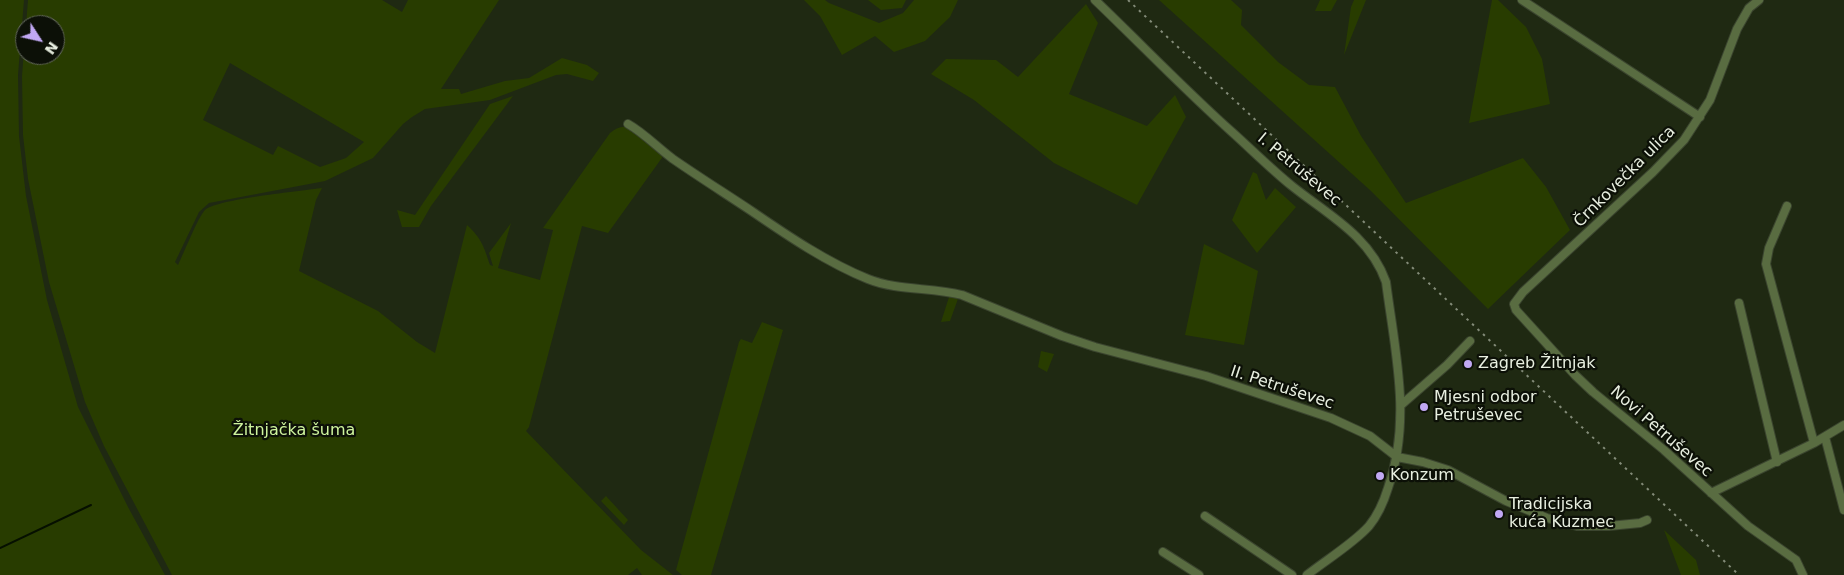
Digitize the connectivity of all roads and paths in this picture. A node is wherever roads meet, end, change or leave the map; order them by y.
1 (1095, 0) edge
2 (1522, 0) edge
3 (1759, 0) edge
4 (1700, 117) junction
5 (628, 124) dead end
6 (1787, 206) dead end
7 (1739, 303) dead end
8 (1514, 304) joint
9 (1470, 341) dead end
10 (1401, 405) junction
11 (1844, 424) edge
12 (1825, 437) junction
13 (1814, 443) junction
14 (1398, 457) junction
15 (1777, 462) junction
16 (1711, 493) junction
17 (1844, 510) edge
18 (1206, 516) dead end
19 (1647, 520) dead end
20 (1163, 552) dead end
21 (1199, 575) edge
22 (1292, 575) edge
23 (1307, 575) edge
24 (1803, 575) edge

1 - 10 street, I. Petruševec
2 - 4 street
3 - 4 street, Črnkovečka ulica
4 - 8 street, Črnkovečka ulica
5 - 14 street, II. Petruševec
6 - 13 street
7 - 15 street
8 - 16 street, Novi Petruševec
9 - 10 street
10 - 14 street, I. Petruševec
11 - 12 street, Novi Petruševec
12 - 13 street, Novi Petruševec
12 - 17 street
13 - 15 street, Novi Petruševec
14 - 19 street
14 - 23 street, I. Petruševec
15 - 16 street, Novi Petruševec
16 - 24 street, Novi Petruševec
18 - 22 street
20 - 21 street

